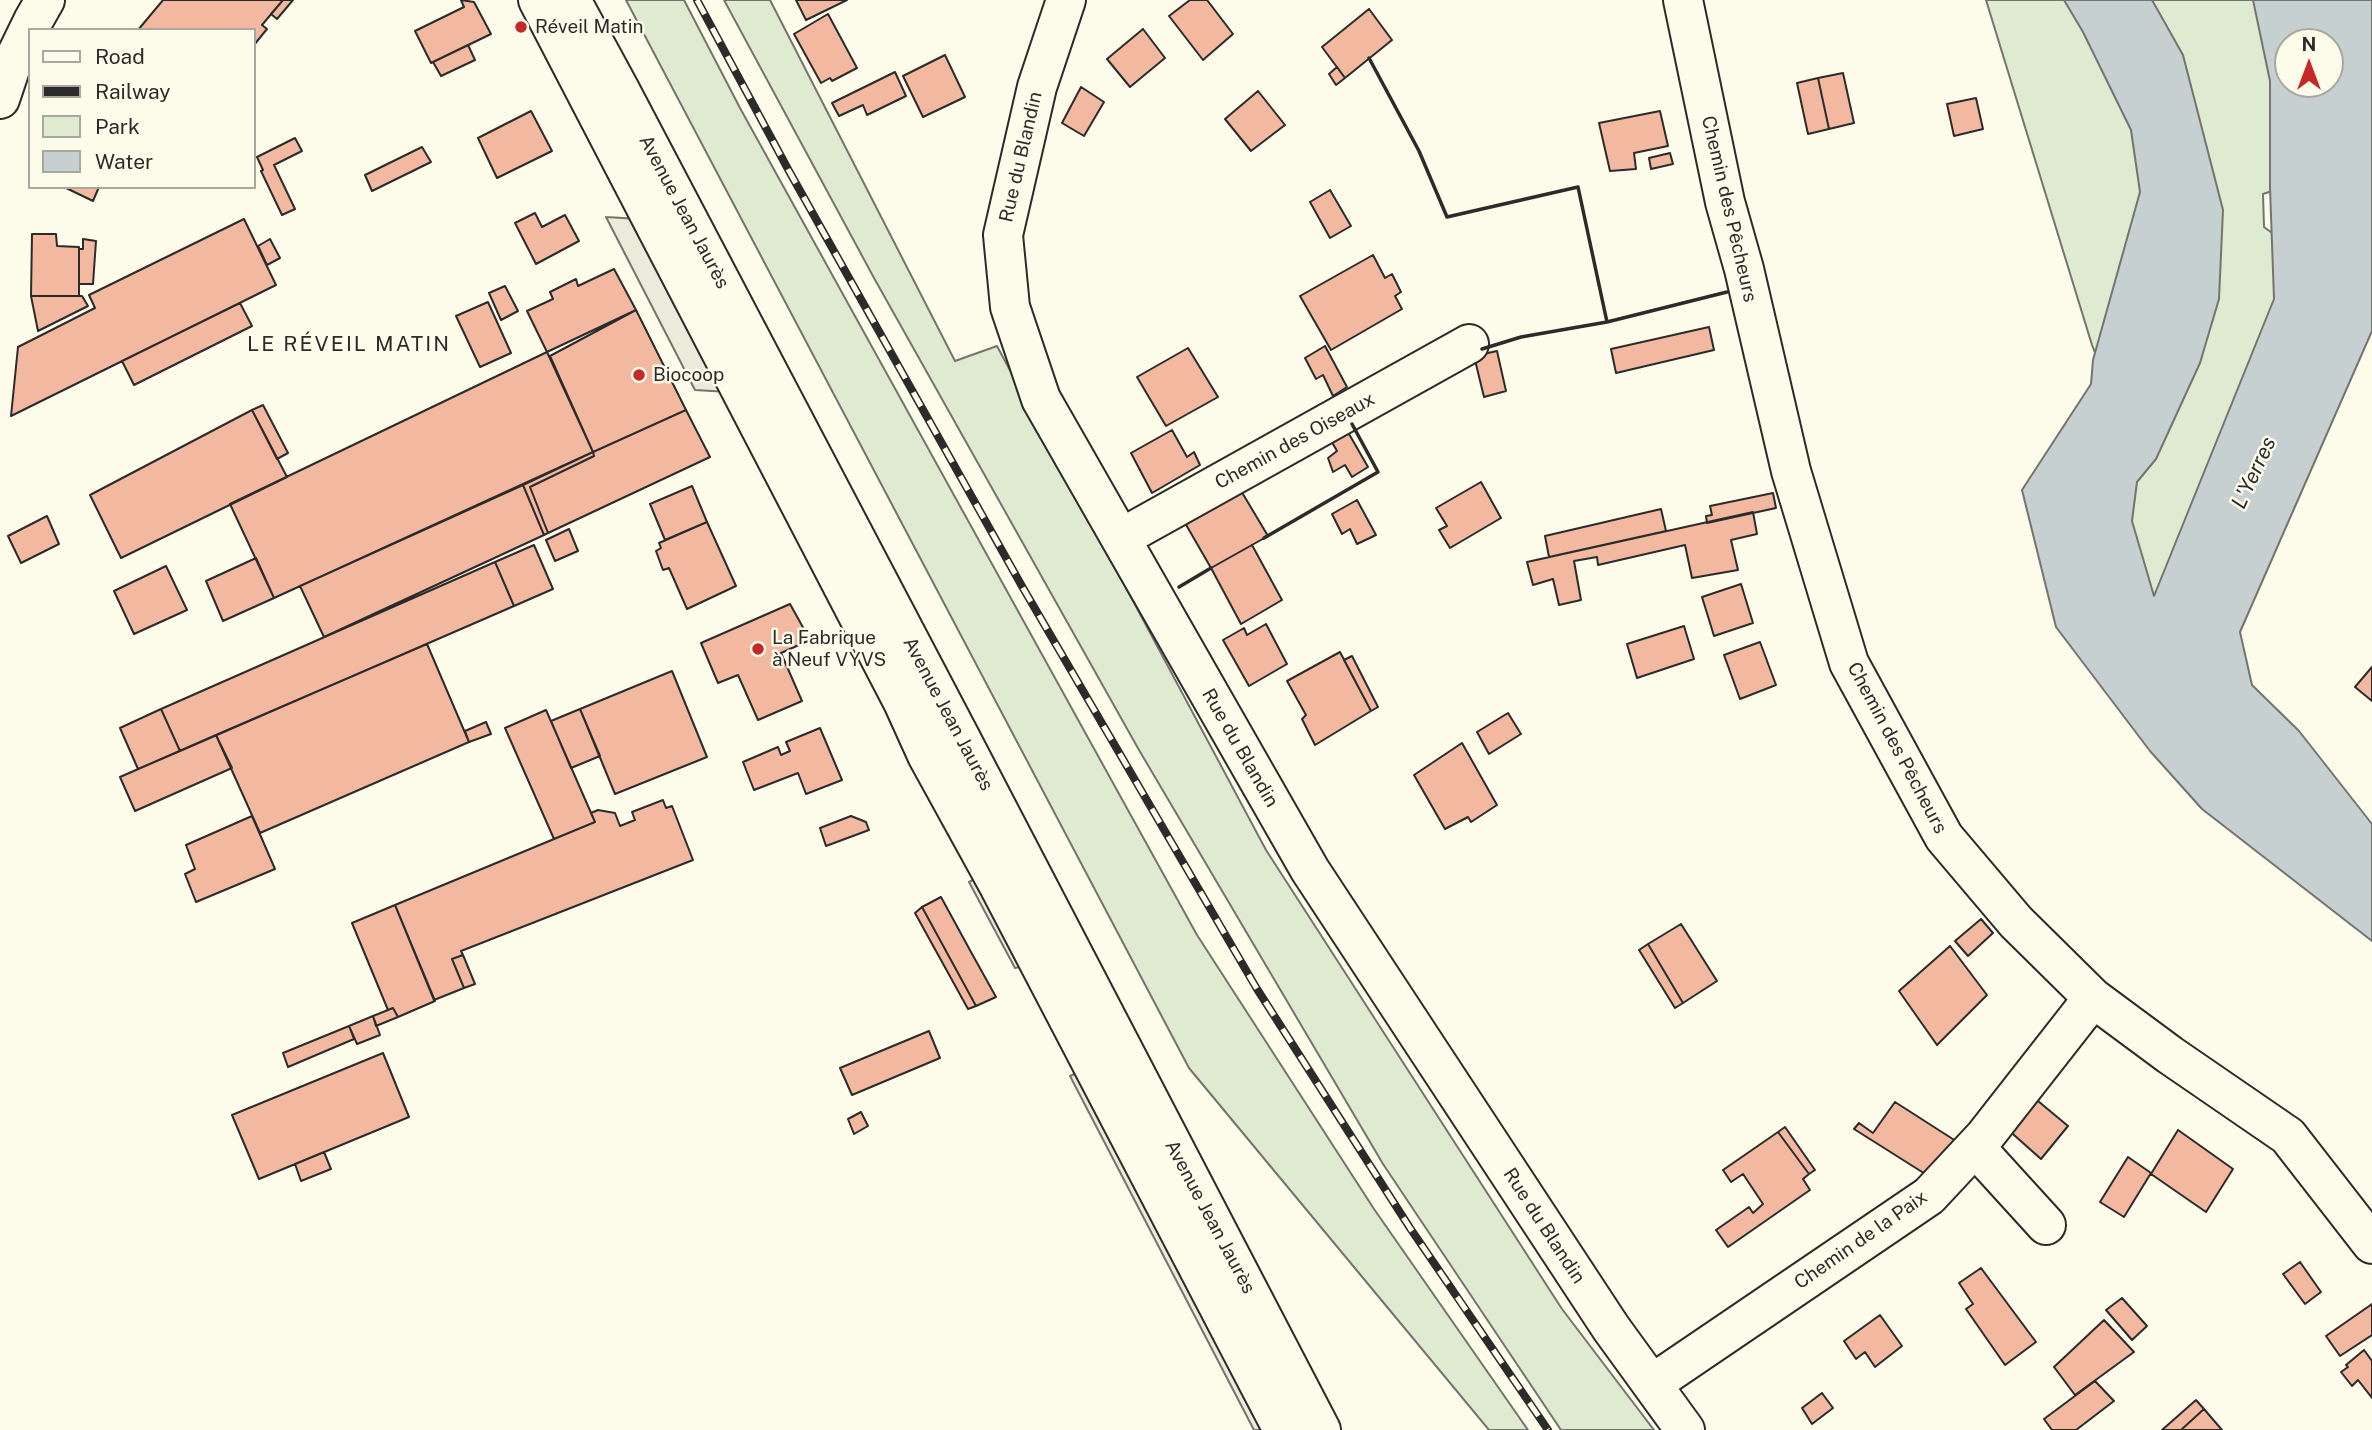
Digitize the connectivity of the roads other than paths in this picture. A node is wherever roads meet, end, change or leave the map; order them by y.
1 (45, 0) edge
2 (538, 0) edge
3 (571, 0) edge
4 (1066, 0) edge
5 (1683, 0) edge
6 (31, 28) edge
7 (28, 33) edge
8 (0, 99) edge
9 (1469, 344) dead end
10 (1121, 538) junction
11 (943, 745) junction
12 (2093, 998) junction
13 (1975, 1147) junction
14 (2046, 1225) dead end
15 (2372, 1244) edge
16 (1652, 1384) junction
17 (1283, 1430) edge
18 (1321, 1430) edge
19 (1685, 1430) edge

1 - 6 main road
2 - 11 main road
3 - 11 main road, Avenue Jean Jaurès
4 - 10 main road, Rue du Blandin
5 - 12 main road, Chemin des Pêcheurs
7 - 8 main road
9 - 10 main road, Chemin des Oiseaux
10 - 16 main road, Rue du Blandin
11 - 17 main road
11 - 18 main road, Avenue Jean Jaurès
12 - 13 main road, Chemin de la Paix
12 - 15 main road, Chemin des Pêcheurs
13 - 14 main road
13 - 16 main road, Chemin de la Paix
16 - 19 main road, Rue du Blandin

